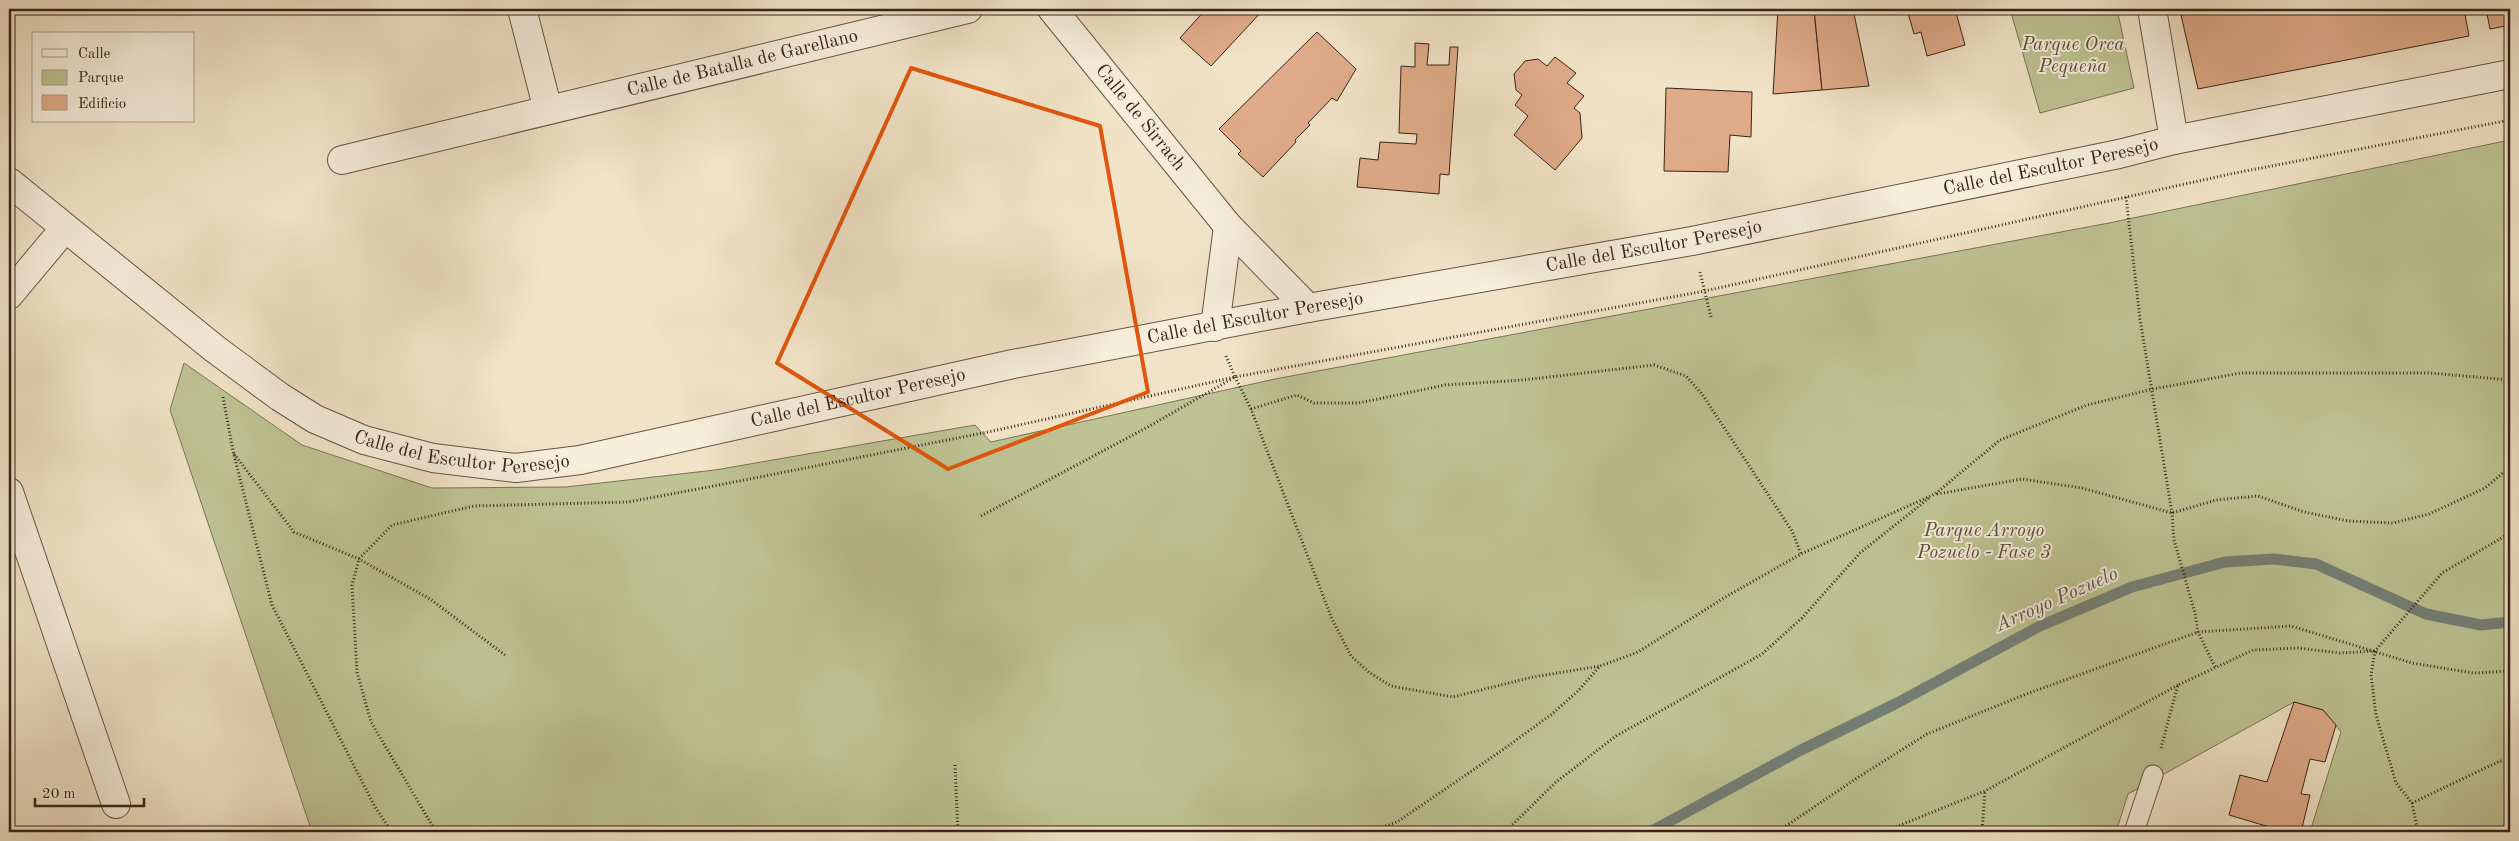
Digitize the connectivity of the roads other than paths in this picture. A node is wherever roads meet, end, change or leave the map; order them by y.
1 (522, 9) edge
2 (968, 9) edge
3 (1052, 9) edge
4 (2152, 9) edge
5 (2510, 74) edge
6 (548, 110) junction
7 (2174, 140) junction
8 (342, 160) dead end
9 (9, 182) edge
10 (1228, 226) junction
11 (64, 228) junction
12 (9, 294) edge
13 (1308, 308) junction
14 (1214, 327) junction
15 (9, 492) edge
16 (2153, 775) road end
17 (116, 804) dead end
18 (2134, 832) edge

1 - 6 street
2 - 6 street, Calle de Batalla de Garellano
3 - 10 street, Calle de Sirrach
4 - 7 street
5 - 7 street, Calle del Escultor Peresejo
6 - 8 street, Calle de Batalla de Garellano
7 - 13 street, Calle del Escultor Peresejo
9 - 11 street, Calle del Escultor Peresejo
10 - 13 street, Calle de Sirrach
10 - 14 street
11 - 12 street
11 - 14 street, Calle del Escultor Peresejo
13 - 14 street, Calle del Escultor Peresejo
15 - 17 street
16 - 18 lane

